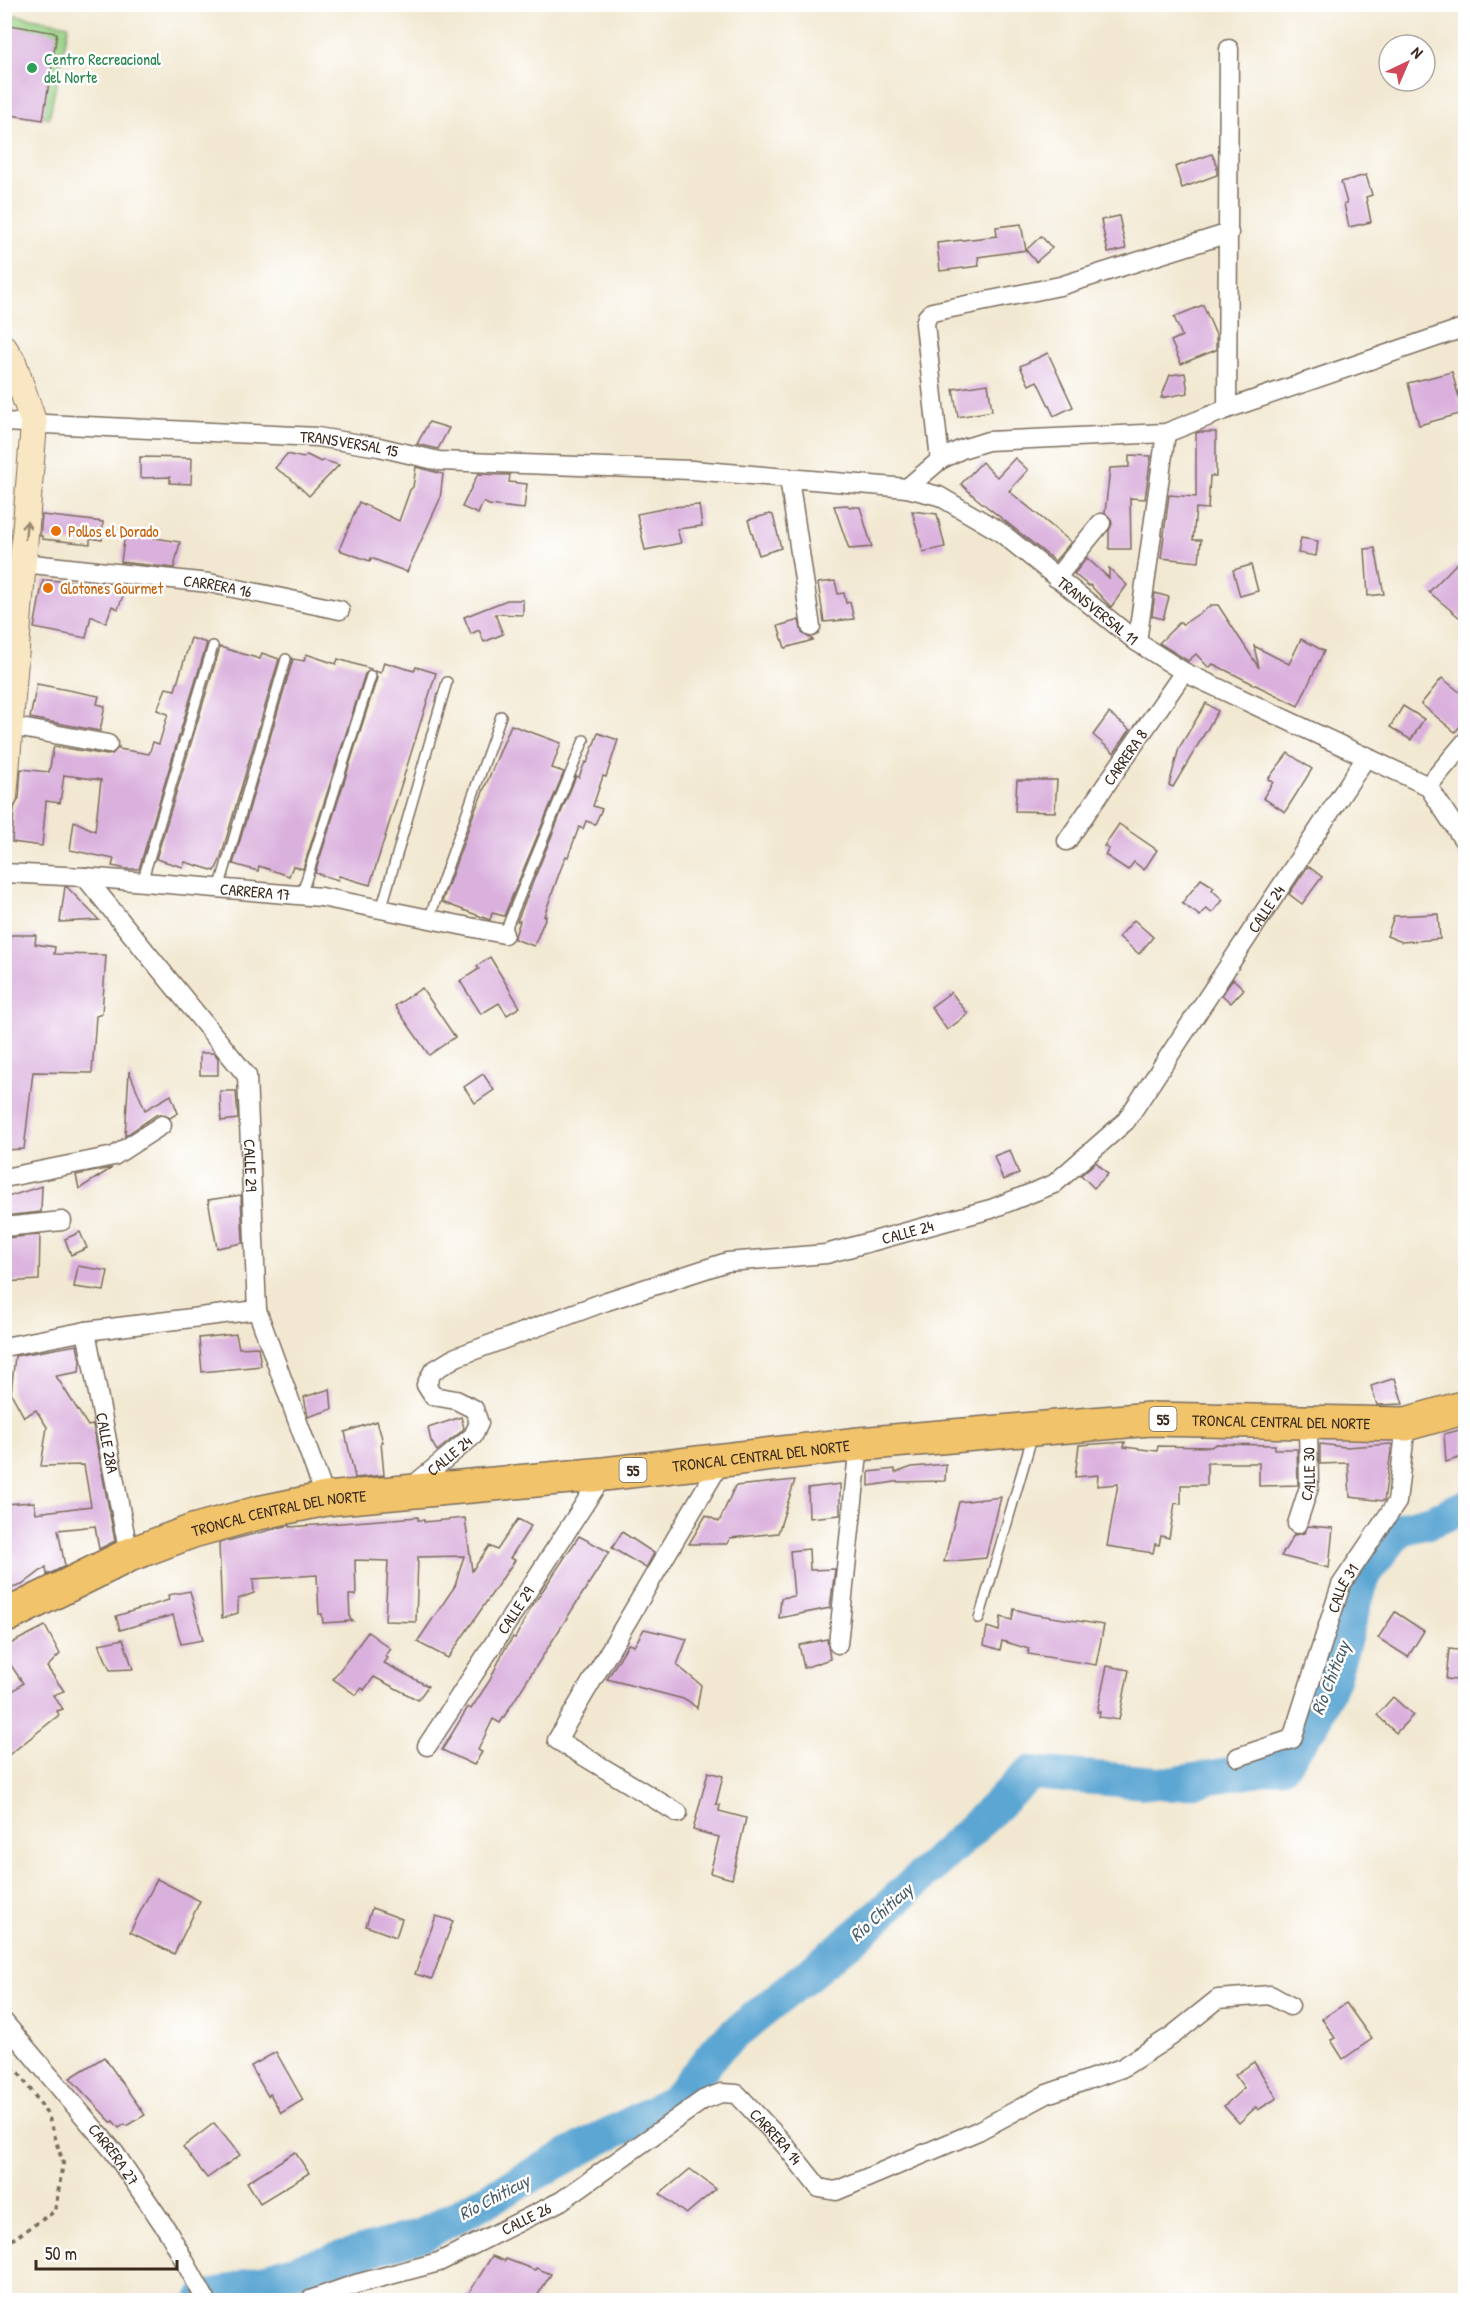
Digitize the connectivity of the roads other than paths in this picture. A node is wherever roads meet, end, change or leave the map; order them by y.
1 (1229, 49) dead end
2 (1229, 233) junction
3 (1466, 327) edge
4 (4, 348) edge
5 (1227, 410) junction
6 (4, 422) edge
7 (34, 424) junction
8 (1166, 433) junction
9 (939, 460) junction
10 (692, 470) joint
11 (789, 478) junction
12 (907, 488) junction
13 (1101, 523) dead end
14 (23, 563) junction
15 (1056, 578) junction
16 (340, 610) dead end
17 (811, 627) dead end
18 (1137, 642) junction
19 (213, 646) dead end
20 (286, 659) dead end
21 (1184, 672) junction
22 (371, 676) dead end
23 (447, 682) dead end
24 (501, 716) dead end
25 (10, 726) junction
26 (584, 740) dead end
27 (1466, 741) edge
28 (108, 744) dead end
29 (1367, 756) junction
30 (1428, 786) junction
31 (4, 797) edge
32 (1066, 841) dead end
33 (1466, 844) edge
34 (4, 873) edge
35 (85, 877) junction
36 (141, 883) junction
37 (219, 890) junction
38 (301, 896) junction
39 (381, 910) junction
40 (429, 919) junction
41 (504, 934) joint
42 (162, 1125) dead end
43 (4, 1178) edge
44 (62, 1221) dead end
45 (4, 1227) edge
46 (257, 1310) junction
47 (86, 1331) junction
48 (4, 1347) edge
49 (1466, 1407) edge
50 (1308, 1422) junction
51 (1406, 1424) junction
52 (1035, 1429) junction
53 (860, 1444) junction
54 (722, 1460) junction
55 (604, 1474) junction
56 (405, 1492) junction
57 (326, 1499) junction
58 (1298, 1524) dead end
59 (129, 1555) junction
60 (4, 1617) edge
61 (979, 1619) dead end
62 (838, 1644) dead end
63 (427, 1746) dead end
64 (1238, 1756) dead end
65 (678, 1813) dead end
66 (1290, 2006) dead end
67 (4, 2022) edge
68 (721, 2093) joint
69 (203, 2295) edge
70 (310, 2301) edge

1 - 2 street
2 - 5 street
2 - 9 street
3 - 5 street
4 - 7 main road
5 - 8 street
6 - 7 street, TRANSVERSAL 15
7 - 10 street, TRANSVERSAL 15
14 -> 7 main road
8 - 9 street
8 - 18 street
9 - 12 street
10 - 11 street, TRANSVERSAL 11
11 - 12 street, TRANSVERSAL 11
11 - 17 street
12 - 15 street, TRANSVERSAL 11
13 - 15 street
14 - 16 street, CARRERA 16
14 - 25 main road
15 - 18 street, TRANSVERSAL 11
18 - 21 street, TRANSVERSAL 11
19 - 36 lane
20 - 37 lane
21 - 29 street, TRANSVERSAL 11
21 - 32 street, CARRERA 8
22 - 38 lane
23 - 39 lane
24 - 40 lane
25 - 28 street
25 - 31 main road
26 - 41 lane
27 - 30 street
29 - 30 street, TRANSVERSAL 11
29 - 56 street, CALLE 24
30 - 33 street
34 - 35 street, CARRERA 17
35 - 36 street, CARRERA 17
35 - 46 street, CALLE 29
36 - 37 street, CARRERA 17
37 - 38 street, CARRERA 17
38 - 39 street, CARRERA 17
39 - 40 street, CARRERA 17
40 - 41 street, CARRERA 17
42 - 43 street
44 - 45 street
46 - 47 street
46 - 57 street, CALLE 29
47 - 48 street
47 - 59 street, CALLE 28A
49 - 51 highway, TRONCAL CENTRAL DEL NORTE / 55
50 - 51 highway, TRONCAL CENTRAL DEL NORTE / 55
50 - 52 highway, TRONCAL CENTRAL DEL NORTE / 55
50 - 58 street, CALLE 30
51 - 64 street, CALLE 31
52 - 53 highway, TRONCAL CENTRAL DEL NORTE / 55
52 - 61 lane
53 - 54 highway, TRONCAL CENTRAL DEL NORTE / 55
53 - 62 street
54 - 55 highway, TRONCAL CENTRAL DEL NORTE / 55
54 - 65 street
55 - 56 highway, TRONCAL CENTRAL DEL NORTE / 55
55 - 63 street, CALLE 29
56 - 57 highway, TRONCAL CENTRAL DEL NORTE / 55
57 - 59 highway, TRONCAL CENTRAL DEL NORTE / 55
59 - 60 highway, TRONCAL CENTRAL DEL NORTE / 55
66 - 68 street, CARRERA 14
67 - 69 street, CARRERA 27
68 - 70 street, CALLE 26

